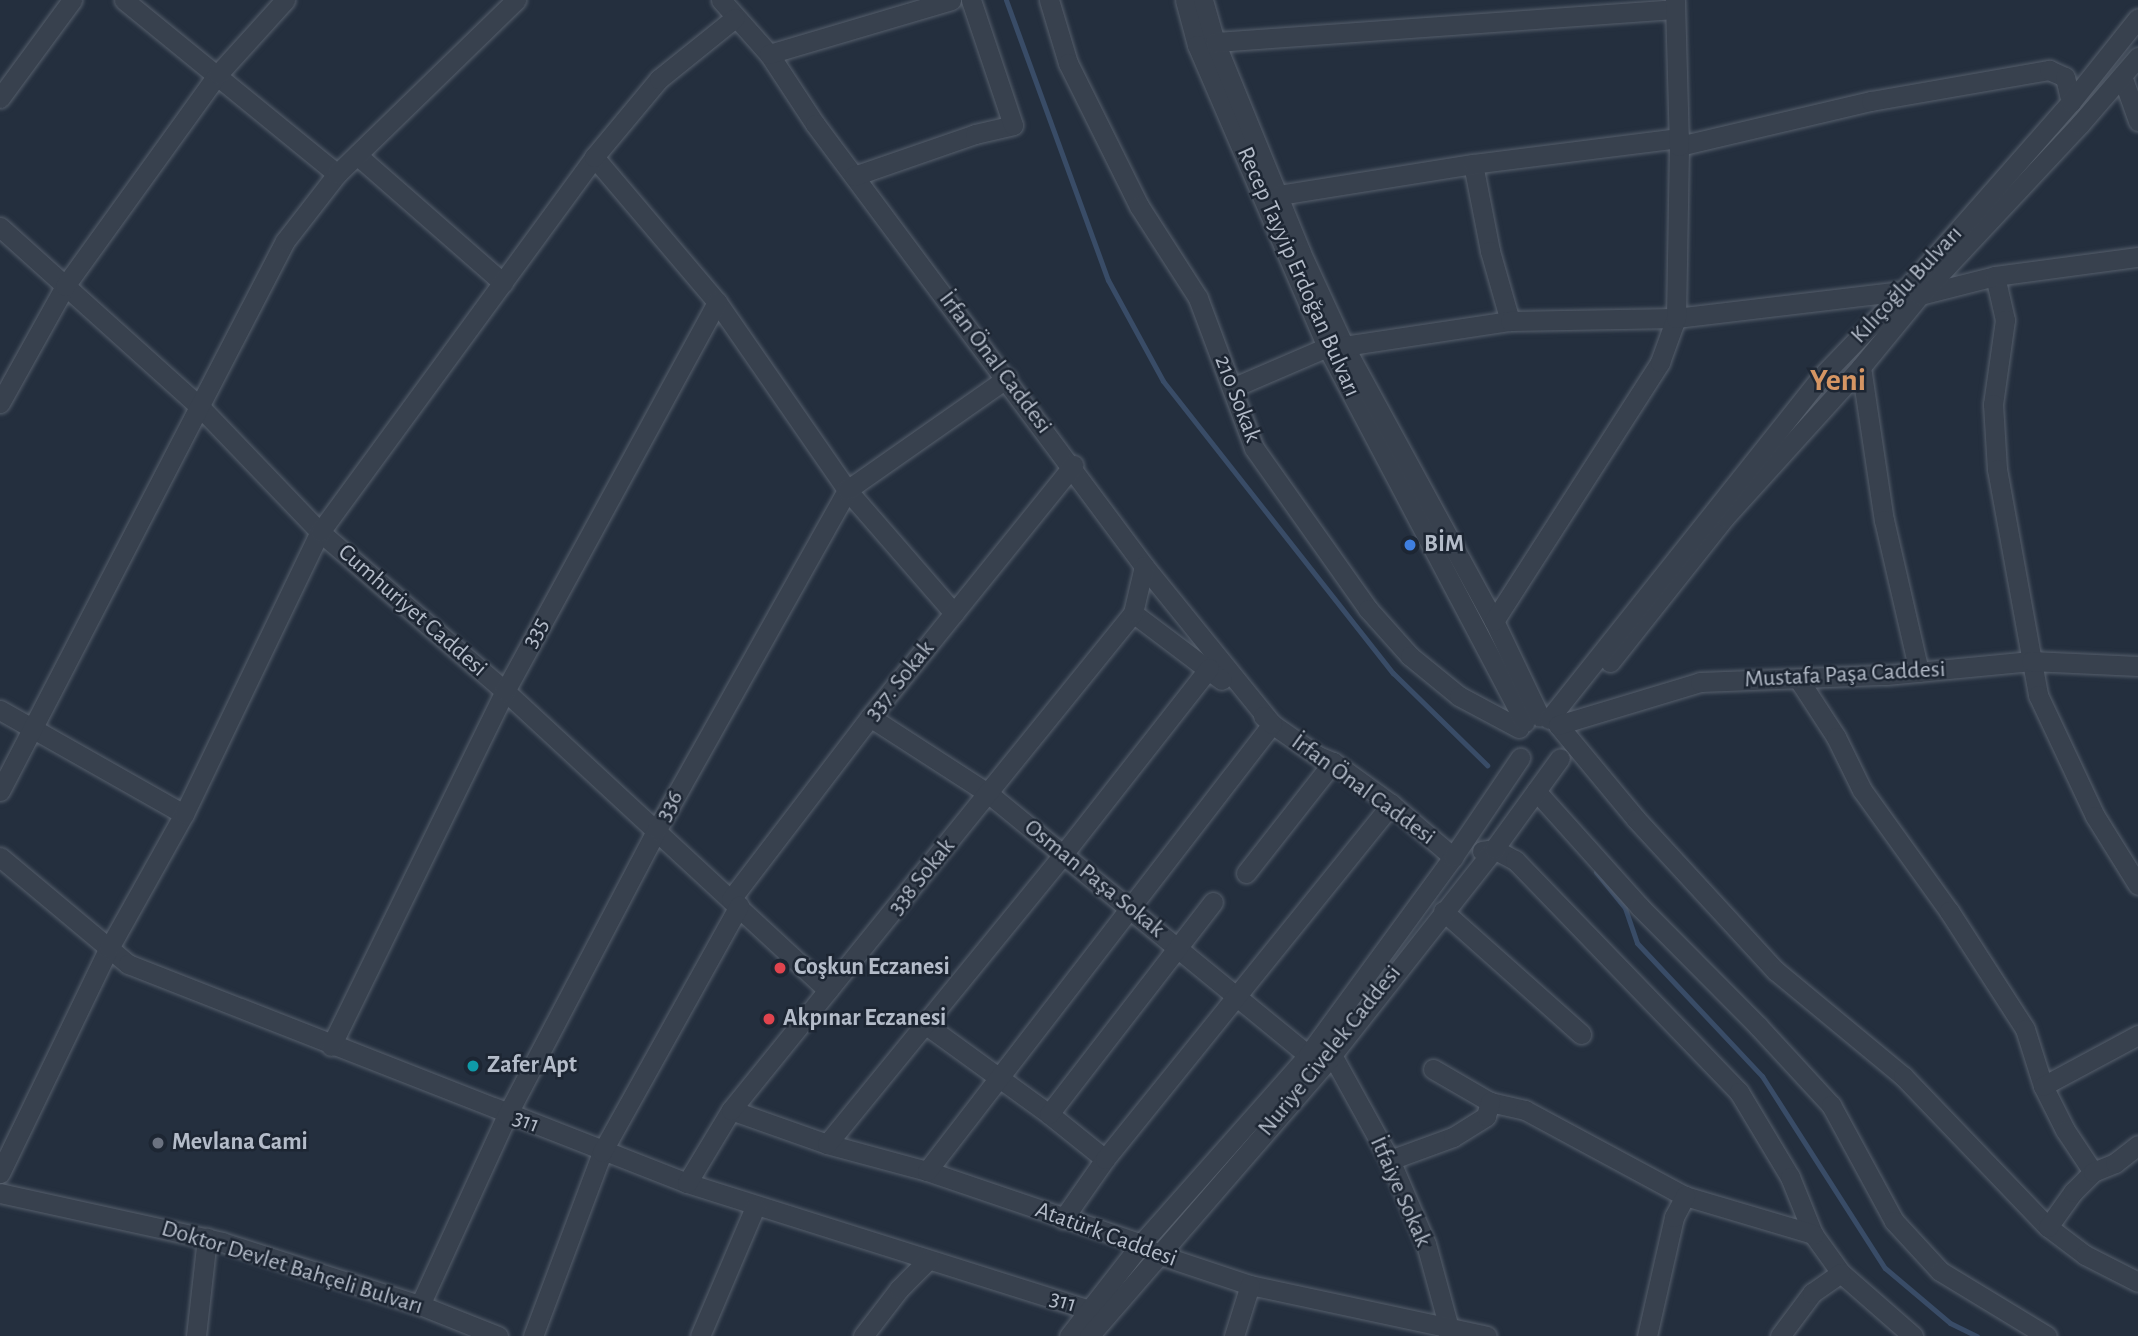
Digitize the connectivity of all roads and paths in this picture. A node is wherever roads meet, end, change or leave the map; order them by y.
1 (72, 0) edge
2 (124, 0) edge
3 (285, 0) edge
4 (516, 0) edge
5 (721, 0) edge
6 (951, 0) edge
7 (971, 0) edge
8 (1049, 0) edge
9 (1185, 0) edge
10 (1203, 0) edge
11 (1675, 4) edge
12 (735, 18) junction
13 (2138, 18) edge
14 (1216, 42) junction
15 (769, 54) junction
16 (2138, 57) edge
17 (218, 74) junction
18 (2122, 76) junction
19 (0, 98) edge
20 (2071, 103) junction
21 (2138, 121) edge
22 (1679, 142) junction
23 (357, 155) junction
24 (594, 157) junction
25 (1473, 164) junction
26 (337, 174) junction
27 (854, 176) junction
28 (1279, 195) junction
29 (0, 227) edge
30 (2138, 257) edge
31 (1995, 276) junction
32 (503, 283) junction
33 (65, 286) junction
34 (1912, 293) junction
35 (716, 302) junction
36 (1676, 318) junction
37 (1510, 321) junction
38 (1335, 347) junction
39 (1861, 367) junction
40 (1007, 378) junction
41 (1232, 388) junction
42 (0, 403) edge
43 (201, 408) junction
44 (1073, 466) junction
45 (847, 490) junction
46 (320, 532) junction
47 (1144, 566) junction
48 (954, 613) junction
49 (1133, 613) junction
50 (1494, 621) junction
51 (2031, 661) junction
52 (2138, 666) edge
53 (1209, 668) junction
54 (1919, 672) junction
55 (1799, 680) junction
56 (505, 691) junction
57 (0, 710) edge
58 (870, 718) junction
59 (1538, 722) junction
60 (1272, 724) junction
61 (33, 730) junction
62 (1520, 758) junction
63 (1560, 758) junction
64 (1333, 762) junction
65 (1536, 791) junction
66 (0, 792) edge
67 (989, 794) junction
68 (1391, 804) junction
69 (184, 814) junction
70 (657, 829) junction
71 (1494, 849) junction
72 (1064, 853) junction
73 (1454, 857) junction
74 (0, 858) edge
75 (1246, 873) dead end
76 (2138, 885) edge
77 (1213, 902) dead end
78 (735, 903) junction
79 (1131, 909) junction
80 (1443, 912) junction
81 (109, 948) junction
82 (1179, 948) junction
83 (828, 990) junction
84 (1237, 994) junction
85 (925, 1024) junction
86 (1581, 1034) dead end
87 (2138, 1035) edge
88 (331, 1046) junction
89 (1308, 1055) junction
90 (1332, 1055) junction
91 (1433, 1069) dead end
92 (998, 1079) junction
93 (2043, 1086) junction
94 (1490, 1102) junction
95 (732, 1110) junction
96 (1049, 1114) junction
97 (507, 1115) junction
98 (827, 1144) junction
99 (2138, 1145) edge
100 (602, 1152) junction
101 (1105, 1159) junction
102 (1390, 1160) junction
103 (927, 1171) junction
104 (2093, 1172) junction
105 (0, 1173) edge
106 (687, 1183) junction
107 (0, 1193) edge
108 (1685, 1196) junction
109 (755, 1207) junction
110 (1063, 1219) junction
111 (2048, 1227) junction
112 (1813, 1234) junction
113 (207, 1238) junction
114 (1149, 1249) junction
115 (928, 1260) junction
116 (1841, 1273) junction
117 (2138, 1282) edge
118 (1250, 1285) junction
119 (420, 1305) junction
120 (1090, 1310) junction
121 (468, 1330) edge
122 (1448, 1332) edge
123 (196, 1336) edge
124 (498, 1336) edge
125 (533, 1336) edge
126 (701, 1336) edge
127 (863, 1336) edge
128 (1069, 1336) edge
129 (1089, 1336) edge
130 (1234, 1336) edge
131 (1487, 1336) edge
132 (1647, 1336) edge
133 (1780, 1336) edge
134 (1913, 1336) edge
135 (2047, 1336) edge

1 - 19 street
2 - 17 street
3 - 17 street
4 - 23 street
5 - 12 street, İrfan Önal Caddesi
6 - 15 street
7 - 27 street
8 - 41 street, 210 Sokak
9 - 38 street, Recep Tayyip Erdoğan Bulvarı
10 - 14 street, Recep Tayyip Erdoğan Bulvarı
11 - 14 street
11 - 22 street
12 - 15 street, İrfan Önal Caddesi
12 - 24 street
13 - 20 street, Kılıçoğlu Bulvarı
14 - 28 street, Recep Tayyip Erdoğan Bulvarı
15 - 27 street, İrfan Önal Caddesi
16 - 18 street, Kılıçoğlu Bulvarı
17 - 26 street
17 - 33 street
18 - 21 street
18 - 34 street, Kılıçoğlu Bulvarı
20 - 22 street
20 - 34 street, Kılıçoğlu Bulvarı
22 - 25 street
22 - 36 street
23 - 26 street
23 - 32 street
24 - 32 street
24 - 35 street
25 - 28 street
25 - 37 street
26 - 43 street
27 - 40 street, İrfan Önal Caddesi
28 - 38 street, Recep Tayyip Erdoğan Bulvarı
29 - 33 street, Cumhuriyet Caddesi
30 - 31 street
31 - 34 street
31 - 51 street
32 - 46 street
33 - 42 street
33 - 43 street, Cumhuriyet Caddesi
34 - 36 street
34 - 39 street, Kılıçoğlu Bulvarı
34 - 59 street, Kılıçoğlu Bulvarı
35 - 45 street
35 - 56 street, 335
36 - 37 street
36 - 50 street
37 - 38 street
38 - 41 street
38 - 50 street, Recep Tayyip Erdoğan Bulvarı
38 - 59 street, Recep Tayyip Erdoğan Bulvarı
39 - 54 street
39 - 59 street, Kılıçoğlu Bulvarı
40 - 44 street, İrfan Önal Caddesi
40 - 45 street, 336
41 - 59 street, 210 Sokak
43 - 46 street, Cumhuriyet Caddesi
43 - 61 street
44 - 47 street, İrfan Önal Caddesi
44 - 48 street, 337. Sokak
45 - 48 street
45 - 70 street, 336
46 - 56 street, Cumhuriyet Caddesi
46 - 69 street
47 - 49 street, 338 Sokak
47 - 60 street, İrfan Önal Caddesi
48 - 58 street, 337. Sokak
49 - 53 street, İrfan Önal Caddesi
49 - 67 street, 338 Sokak
50 - 59 street, Recep Tayyip Erdoğan Bulvarı
51 - 52 street, Mustafa Paşa Caddesi
51 - 54 street, Mustafa Paşa Caddesi
51 - 76 street
53 - 60 street, İrfan Önal Caddesi
53 - 72 street
54 - 55 street, Mustafa Paşa Caddesi
55 - 59 street, Mustafa Paşa Caddesi
55 - 93 street
56 - 70 street, Cumhuriyet Caddesi
56 - 88 street, 335
57 - 61 street
58 - 67 street, Osman Paşa Sokak
58 - 78 street, 337. Sokak
59 - 62 street
59 - 63 street
59 - 111 street
60 - 64 street, İrfan Önal Caddesi
60 - 79 street
61 - 66 street
61 - 69 street
62 - 63 street
62 - 73 street, Nuriye Civelek Caddesi
63 - 65 street, Nuriye Civelek Caddesi
64 - 68 street, İrfan Önal Caddesi
64 - 75 street
65 - 71 street, Nuriye Civelek Caddesi
65 - 135 street
67 - 72 street, Osman Paşa Sokak
67 - 83 street, 338 Sokak
68 - 73 street, İrfan Önal Caddesi
68 - 84 street
69 - 81 street
70 - 78 street, Cumhuriyet Caddesi
70 - 97 street, 336
71 - 73 street
71 - 80 street, Nuriye Civelek Caddesi
71 - 112 street
72 - 79 street, Osman Paşa Sokak
72 - 85 street
73 - 89 street, Nuriye Civelek Caddesi
74 - 81 street, 311
77 - 82 street
78 - 83 street, Cumhuriyet Caddesi
78 - 100 street, 337. Sokak
79 - 82 street, Osman Paşa Sokak
79 - 92 street
80 - 86 street
80 - 90 street, Nuriye Civelek Caddesi
81 - 88 street, 311
81 - 105 street
82 - 84 street, Osman Paşa Sokak
82 - 96 street
83 - 95 street, 338 Sokak
84 - 89 street, Osman Paşa Sokak
84 - 101 street
85 - 92 street
85 - 98 street
87 - 93 street
88 - 97 street, 311
89 - 90 street
89 - 114 street, Nuriye Civelek Caddesi
90 - 102 street, İtfaiye Sokak
90 - 114 street, Nuriye Civelek Caddesi
91 - 94 street
92 - 96 street
92 - 103 street
93 - 104 street
94 - 102 street
94 - 108 street
95 - 98 street, Atatürk Caddesi
95 - 106 street, 338 Sokak
96 - 101 street
97 - 100 street, 311
97 - 119 street, 336
98 - 103 street, Atatürk Caddesi
99 - 104 street
100 - 106 street, 311
100 - 125 street, 337. Sokak
101 - 110 street
102 - 122 street, İtfaiye Sokak
103 - 110 street, Atatürk Caddesi
104 - 111 street
106 - 109 street, 311
107 - 113 street, Doktor Devlet Bahçeli Bulvarı
108 - 112 street
108 - 132 street
109 - 115 street, 311
109 - 126 street
110 - 114 street, Atatürk Caddesi
111 - 117 street
112 - 116 street
113 - 119 street, Doktor Devlet Bahçeli Bulvarı
113 - 123 street
114 - 118 street, Atatürk Caddesi
114 - 120 street, Nuriye Civelek Caddesi
114 - 129 street, Nuriye Civelek Caddesi
115 - 120 street, 311
115 - 127 street
116 - 133 street
116 - 134 street
118 - 122 street, Atatürk Caddesi
118 - 130 street
119 - 121 street, Doktor Devlet Bahçeli Bulvarı
120 - 128 street, Nuriye Civelek Caddesi
121 - 124 street, Doktor Devlet Bahçeli Bulvarı
122 - 131 street, Atatürk Caddesi

